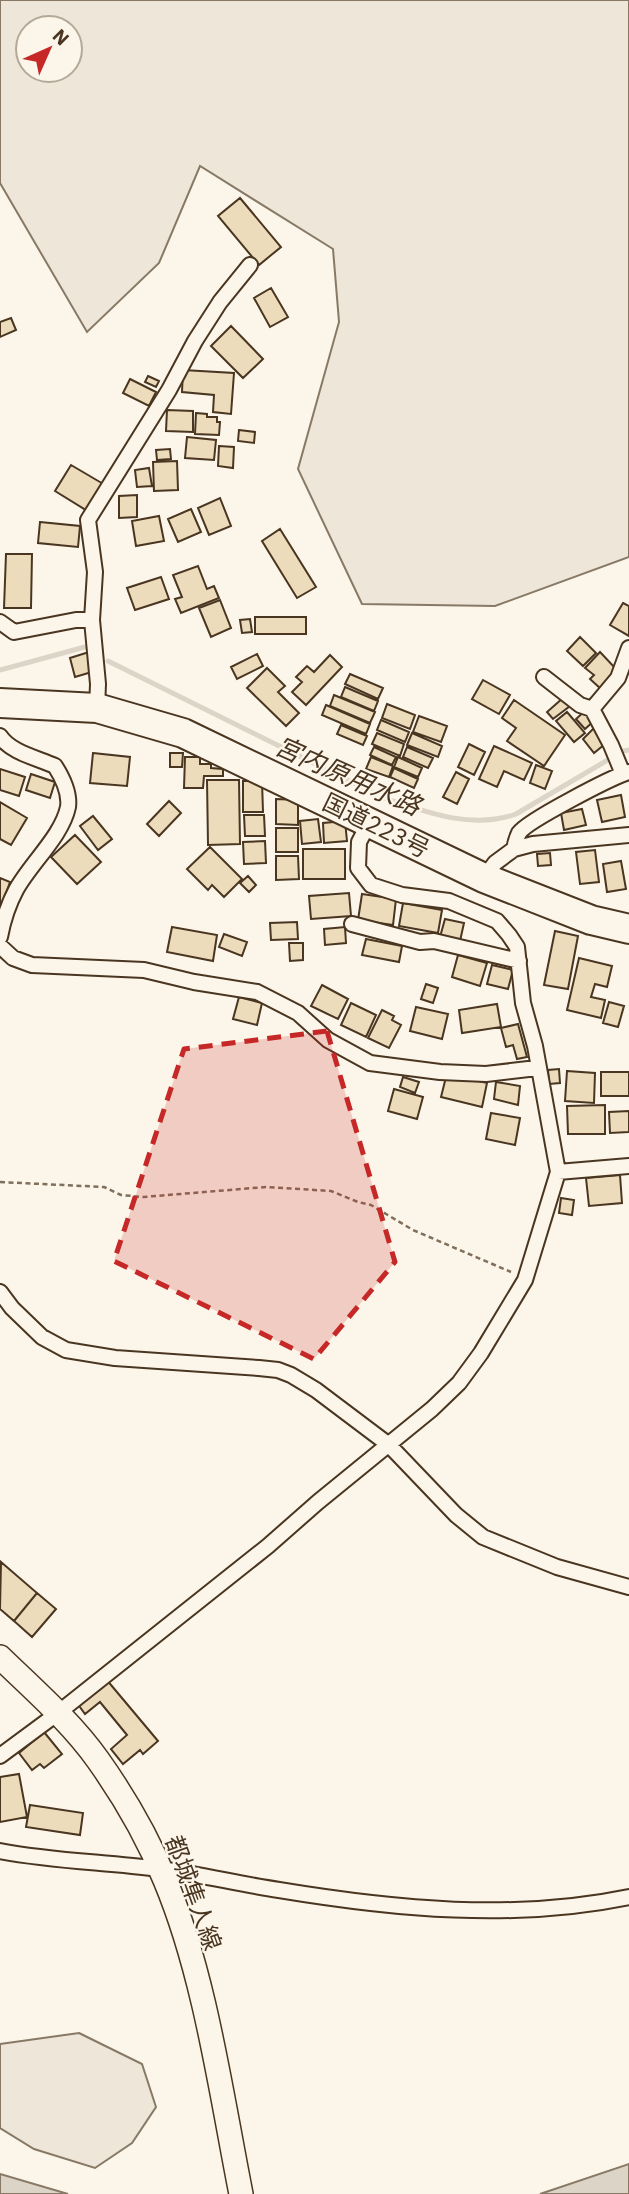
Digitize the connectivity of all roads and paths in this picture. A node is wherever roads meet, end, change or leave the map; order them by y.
1 (250, 265) dead end
2 (92, 620) junction
3 (0, 622) edge
4 (629, 648) edge
5 (544, 677) dead end
6 (0, 703) edge
7 (97, 708) junction
8 (592, 709) junction
9 (0, 736) edge
10 (624, 771) edge
11 (369, 823) junction
12 (629, 835) edge
13 (513, 849) junction
14 (484, 878) junction
15 (352, 923) dead end
16 (629, 929) edge
17 (0, 937) edge
18 (0, 946) edge
19 (519, 961) junction
20 (537, 1068) junction
21 (629, 1166) edge
22 (558, 1172) junction
23 (0, 1182) edge
24 (525, 1280) junction
25 (0, 1292) edge
26 (388, 1445) junction
27 (629, 1587) edge
28 (0, 1657) edge
29 (58, 1713) junction
30 (0, 1756) edge
31 (0, 1851) edge
32 (162, 1874) junction
33 (629, 1897) edge
34 (241, 2194) edge

1 - 2 street
2 - 3 street
2 - 7 street
4 - 8 street
5 - 8 street
6 - 7 highway, 国道223号
7 - 11 highway, 国道223号
8 - 10 street
9 - 17 street
10 - 13 street
11 - 14 highway, 国道223号
11 - 19 street
12 - 13 street
13 - 14 street
14 - 16 highway, 国道223号
15 - 19 street
18 - 20 street
19 - 20 street
20 - 22 street
21 - 22 street
22 - 24 street
23 - 24 path
24 - 26 street
25 - 26 street
26 - 27 street
26 - 29 street
28 - 29 main road, 都城隼人線
29 - 30 street
29 - 32 main road, 都城隼人線
31 - 32 street
32 - 33 street
32 - 34 main road, 都城隼人線

